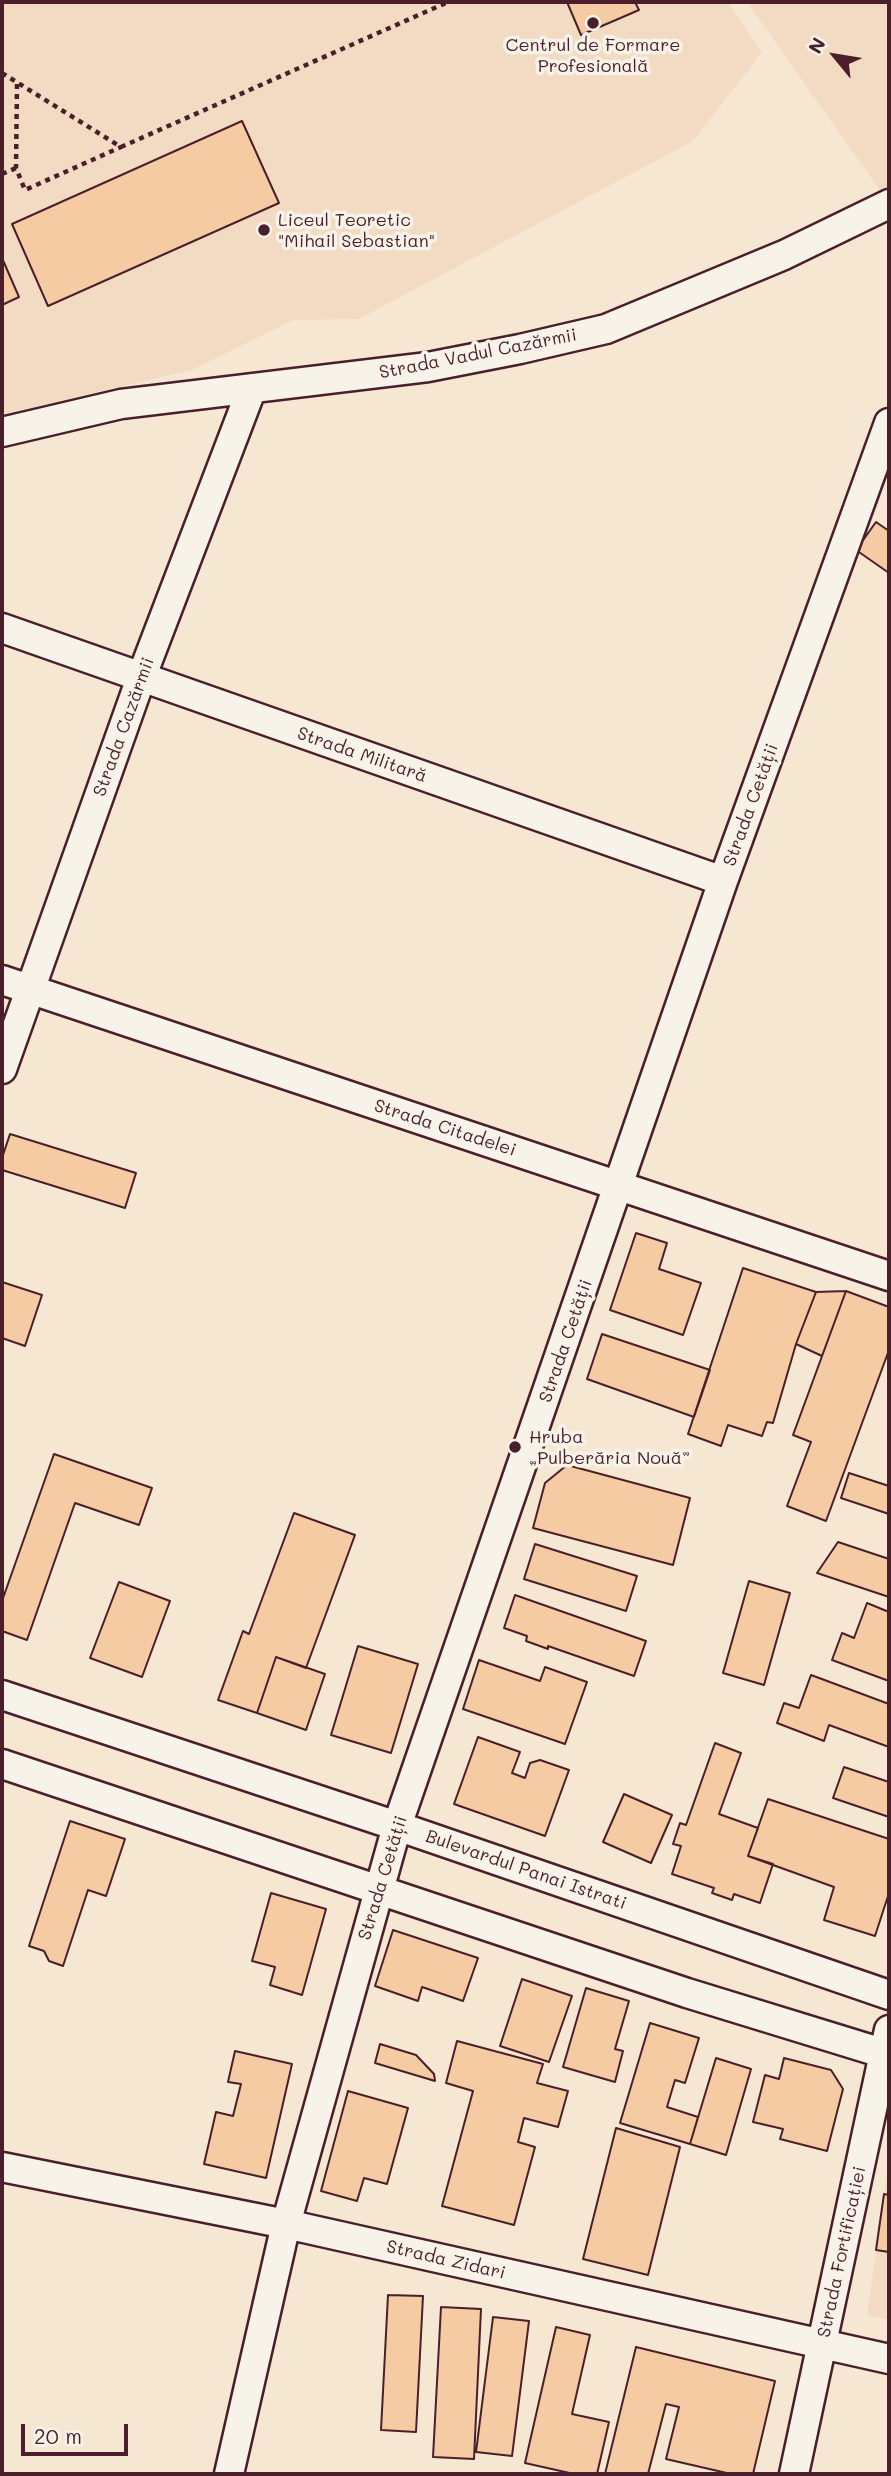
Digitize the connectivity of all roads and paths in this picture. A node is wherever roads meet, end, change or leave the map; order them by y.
1 (448, 2) edge
2 (2, 73) edge
3 (17, 83) junction
4 (121, 147) junction
5 (16, 168) junction
6 (2, 174) edge
7 (889, 204) edge
8 (253, 388) junction
9 (889, 423) edge
10 (2, 432) edge
11 (2, 628) edge
12 (141, 678) junction
13 (723, 881) junction
14 (2, 980) edge
15 (29, 989) junction
16 (2, 1069) edge
17 (620, 1186) junction
18 (889, 1276) edge
19 (2, 1695) edge
20 (2, 1764) edge
21 (397, 1826) junction
22 (378, 1891) junction
23 (889, 1995) edge
24 (887, 2046) edge
25 (2, 2167) edge
26 (286, 2224) junction
27 (823, 2345) junction
28 (889, 2359) edge
29 (229, 2474) edge
30 (794, 2474) edge

1 - 4 path
2 - 3 path
3 - 4 path
3 - 5 path
4 - 5 path
5 - 6 path
7 - 8 street, Strada Vadul Cazărmii
8 - 10 street, Strada Vadul Cazărmii
8 - 12 street, Strada Cazărmii
9 - 13 street, Strada Cetății
11 - 12 street, Strada Militară
12 - 13 street, Strada Militară
12 - 15 street, Strada Cazărmii
13 - 17 street, Strada Cetății
14 - 15 street, Strada Citadelei
15 - 16 street, Strada Cazărmii
15 - 17 street, Strada Citadelei
17 - 18 street, Strada Citadelei
17 - 21 street, Strada Cetății
19 - 21 street, Bulevardul Panai Istrati
20 - 22 street
21 - 22 street, Strada Cetății
21 - 23 street, Bulevardul Panai Istrati
22 - 24 street
22 - 26 street, Strada Cetății
24 - 27 street, Strada Fortificației
25 - 26 street, Strada Zidari
26 - 27 street, Strada Zidari
26 - 29 street, Strada Cetății
27 - 28 street, Strada Zidari
27 - 30 street, Strada Fortificației

